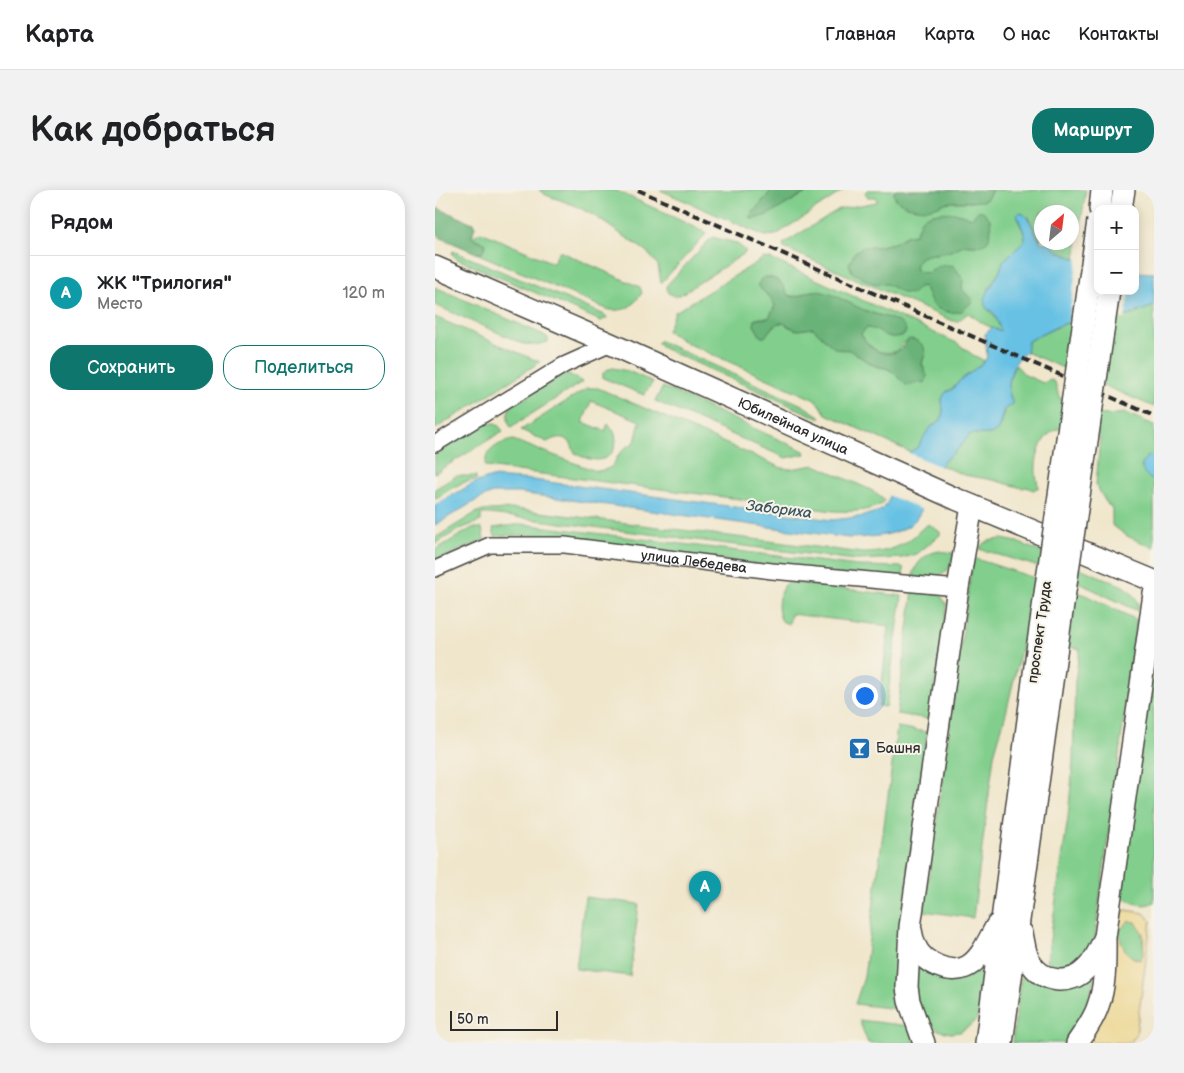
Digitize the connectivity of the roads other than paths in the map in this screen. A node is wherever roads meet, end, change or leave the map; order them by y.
1 (1102, 190) edge
2 (1123, 190) edge
3 (1100, 205) edge
4 (1121, 205) edge
5 (1095, 250) edge
6 (435, 268) edge
7 (1108, 295) edge
8 (611, 344) junction
9 (435, 444) edge
10 (973, 506) junction
11 (435, 569) edge
12 (1154, 581) edge
13 (958, 588) junction
14 (1154, 594) edge
15 (1047, 644) junction
16 (1010, 918) junction
17 (910, 928) junction
18 (1105, 937) junction
19 (922, 1035) edge
20 (992, 1038) edge
21 (939, 1043) edge
22 (973, 1043) edge
23 (1077, 1043) edge

1 - 3 main road
2 - 4 main road
5 - 15 main road, проспект Труда, bridge
6 - 8 main road, Юбилейная улица
7 - 15 main road, проспект Труда, bridge
8 - 9 street
8 - 10 main road, Юбилейная улица
10 - 12 main road, Юбилейная улица
10 - 13 main road
11 - 13 street, улица Лебедева
13 - 17 main road
14 - 18 main road
15 - 16 main road, проспект Труда
16 - 17 main road
16 - 18 main road
16 - 20 main road, проспект Труда
17 - 19 main road
18 - 23 main road
19 - 21 main road
20 - 22 main road

